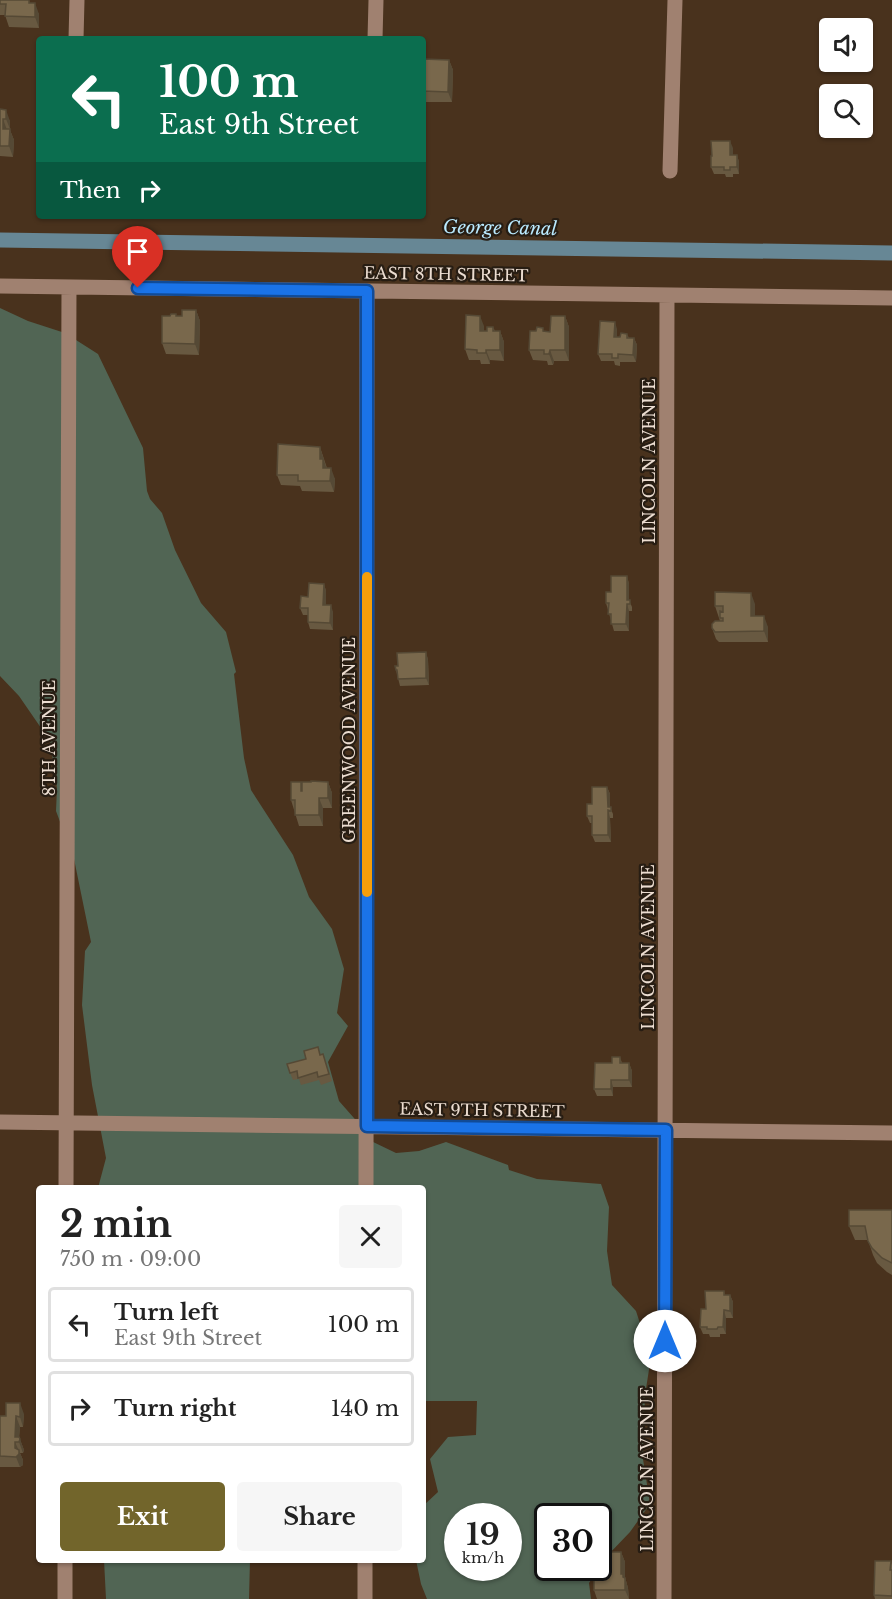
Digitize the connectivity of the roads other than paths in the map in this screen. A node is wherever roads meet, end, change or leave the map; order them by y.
1 (76, 0) edge
2 (376, 0) edge
3 (675, 0) edge
4 (76, 36) edge
5 (375, 36) edge
6 (670, 171) dead end
7 (0, 286) edge
8 (69, 287) junction
9 (367, 291) junction
10 (667, 295) junction
11 (892, 298) edge
12 (0, 1122) edge
13 (66, 1122) junction
14 (367, 1126) junction
15 (666, 1130) junction
16 (892, 1133) edge
17 (66, 1185) edge
18 (366, 1185) edge
19 (65, 1563) edge
20 (365, 1563) edge
21 (65, 1599) edge
22 (365, 1599) edge
23 (664, 1599) edge

1 - 4 street
2 - 5 street
3 - 6 street
7 - 8 street, EAST 8TH STREET
8 - 9 street, EAST 8TH STREET
8 - 13 street, 8TH AVENUE
9 - 10 street, EAST 8TH STREET
9 - 14 street, GREENWOOD AVENUE
10 - 11 street, EAST 8TH STREET
10 - 15 street, LINCOLN AVENUE
12 - 13 street, EAST 9TH STREET
13 - 14 street, EAST 9TH STREET
13 - 17 street, 8TH AVENUE
14 - 15 street, EAST 9TH STREET
14 - 18 street, GREENWOOD AVENUE
15 - 16 street, EAST 9TH STREET
15 - 23 street, LINCOLN AVENUE
19 - 21 street
20 - 22 street

